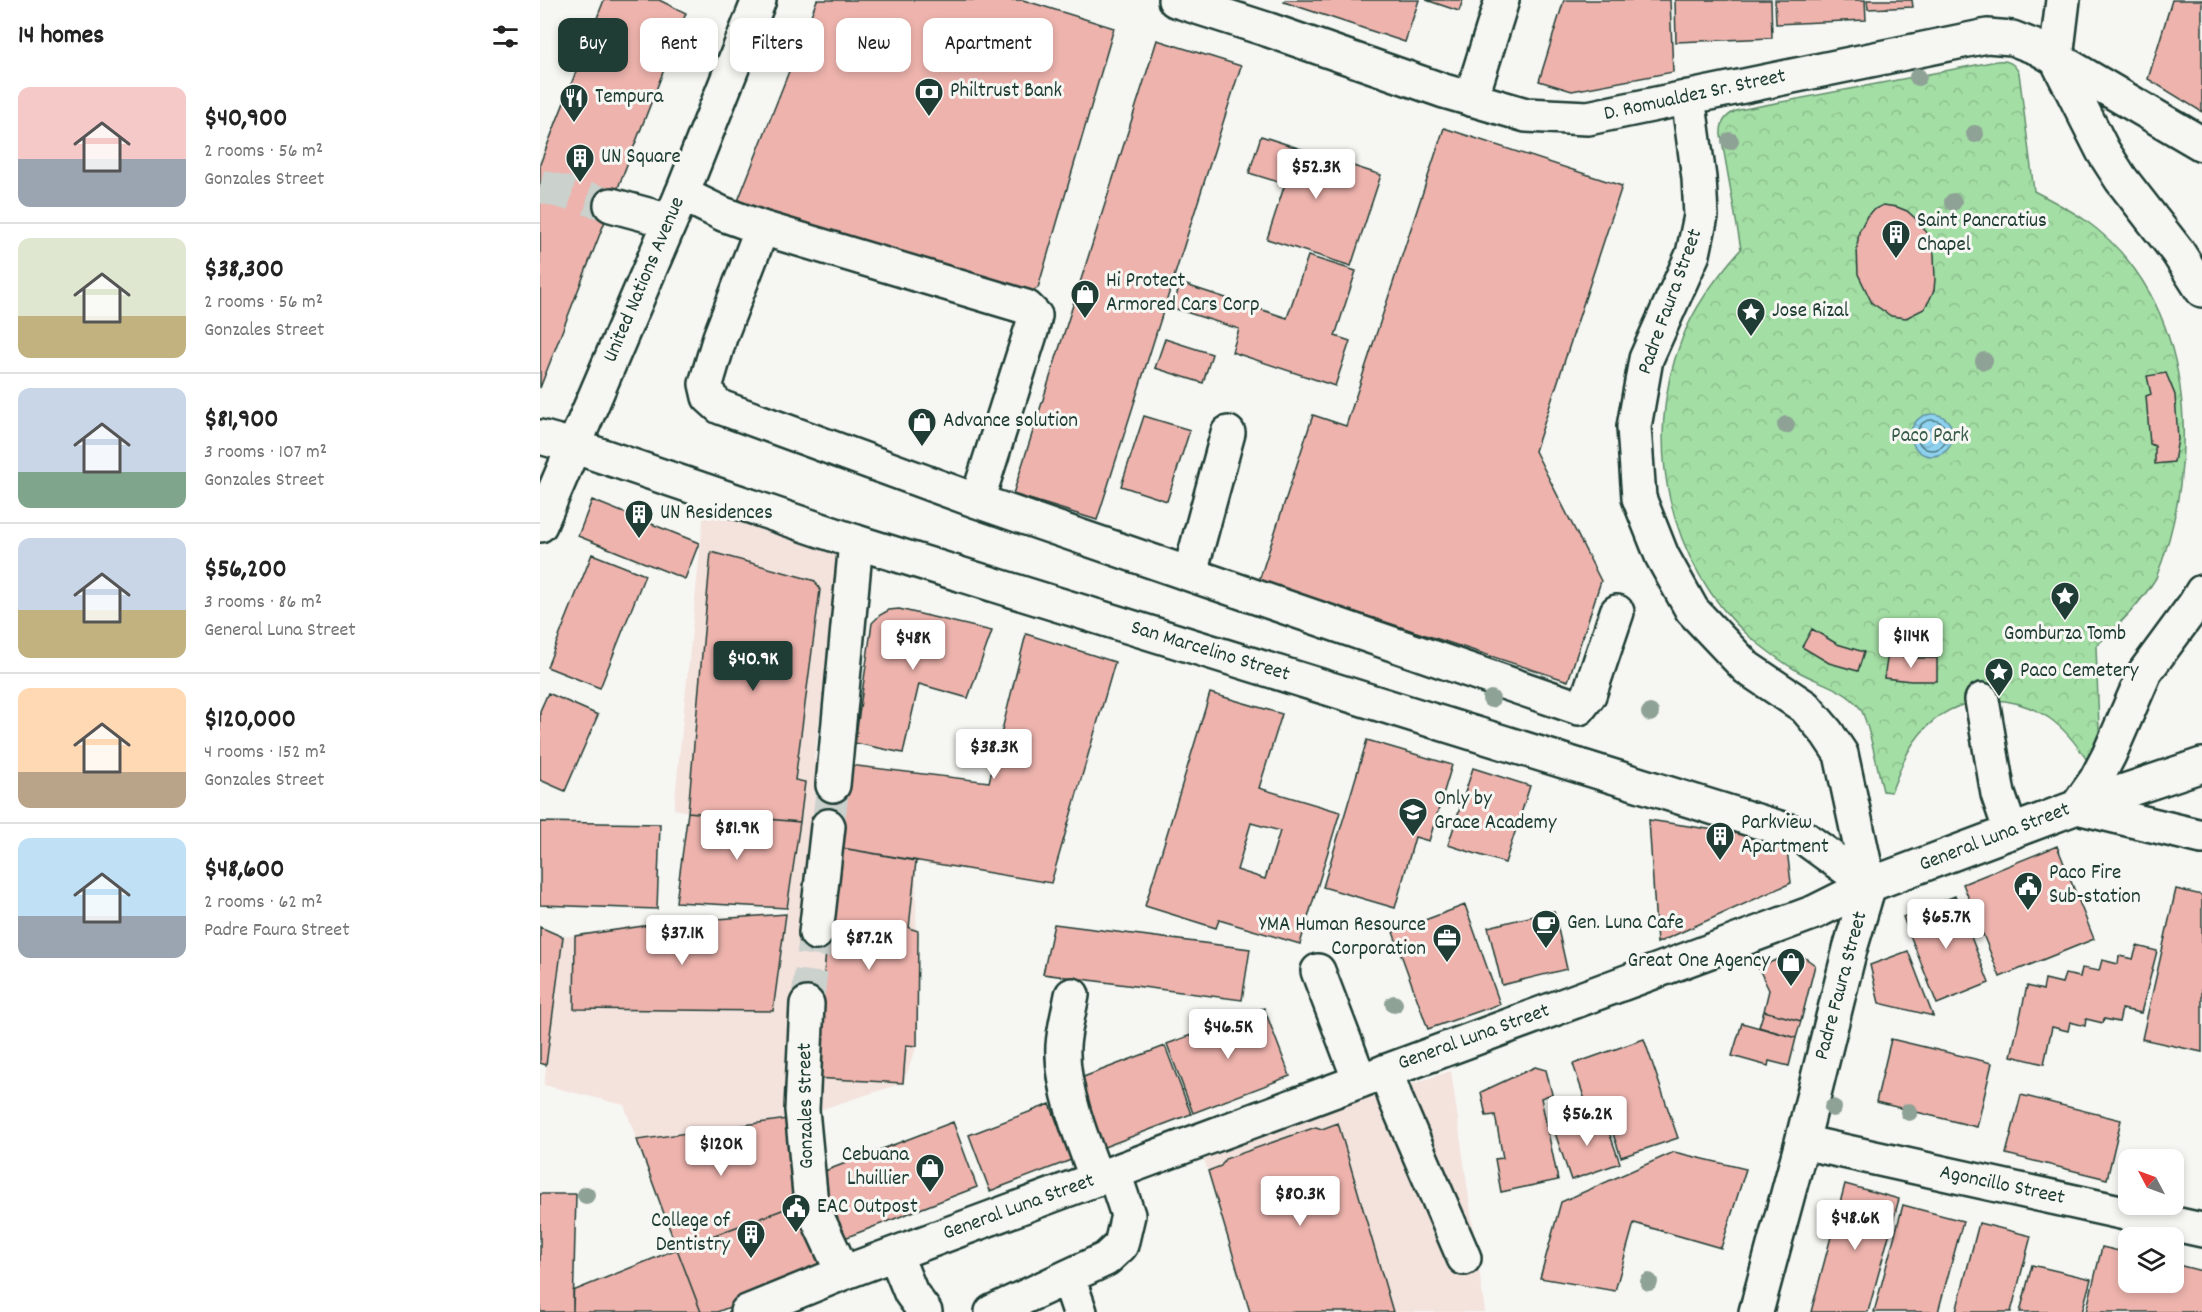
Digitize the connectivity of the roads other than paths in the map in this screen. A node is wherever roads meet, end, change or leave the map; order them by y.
1 (759, 0) edge
2 (1175, 0) edge
3 (1502, 0) edge
4 (2063, 0) edge
5 (2056, 58) junction
6 (1688, 97) junction
7 (1471, 99) junction
8 (2202, 144) edge
9 (611, 205) tunnel mouth
10 (676, 207) junction
11 (762, 228) junction
12 (2202, 290) edge
13 (1228, 433) dead end
14 (540, 437) edge
15 (573, 446) junction
16 (977, 501) junction
17 (540, 525) edge
18 (856, 542) junction
19 (1190, 573) junction
20 (2202, 592) edge
21 (1617, 612) dead end
22 (1982, 700) dead end
23 (2202, 765) edge
24 (833, 785) tunnel mouth
25 (2077, 807) junction
26 (828, 826) tunnel mouth
27 (2011, 832) junction
28 (2202, 837) edge
29 (1869, 885) junction
30 (816, 933) tunnel mouth
31 (1318, 971) dead end
32 (1072, 995) dead end
33 (807, 1004) tunnel mouth
34 (1373, 1076) junction
35 (1803, 1142) junction
36 (1106, 1176) junction
37 (2202, 1230) edge
38 (895, 1254) junction
39 (1464, 1258) dead end
40 (843, 1273) junction
41 (1068, 1277) junction
42 (754, 1311) edge
43 (926, 1312) edge
44 (992, 1312) edge
45 (1080, 1312) edge
46 (1756, 1312) edge

1 - 10 main road, United Nations Avenue
2 - 7 main road, D. Romualdez Sr. Street
3 - 7 main road
4 - 5 main road
5 - 6 main road, D. Romualdez Sr. Street
5 - 8 main road, D. Romualdez Sr. Street
5 - 12 main road
6 - 7 main road, D. Romualdez Sr. Street
6 - 29 main road, Padre Faura Street
9 - 10 main road
10 - 11 main road
10 - 15 main road, United Nations Avenue
11 - 16 main road
11 - 16 main road
13 - 19 main road
14 - 15 main road, San Marcelino Street
15 - 17 main road, United Nations Avenue
15 - 18 main road, San Marcelino Street
16 - 19 main road
18 - 24 main road
18 - 29 main road, San Marcelino Street
19 - 21 main road
20 - 25 main road
22 - 27 main road
23 - 25 main road, General Luna Street
25 - 27 main road, General Luna Street
25 - 28 main road
26 - 30 main road
27 - 29 main road, General Luna Street
29 - 34 main road, General Luna Street
29 - 35 main road, Padre Faura Street
31 - 34 main road
32 - 36 main road
33 - 40 main road, Gonzales Street
34 - 36 main road, General Luna Street
34 - 39 main road
35 - 37 main road, Agoncillo Street
35 - 46 main road, Padre Faura Street
36 - 38 main road, General Luna Street
36 - 41 main road
38 - 40 main road, General Luna Street
38 - 43 main road
40 - 42 main road, General Luna Street
41 - 44 main road
41 - 45 main road

